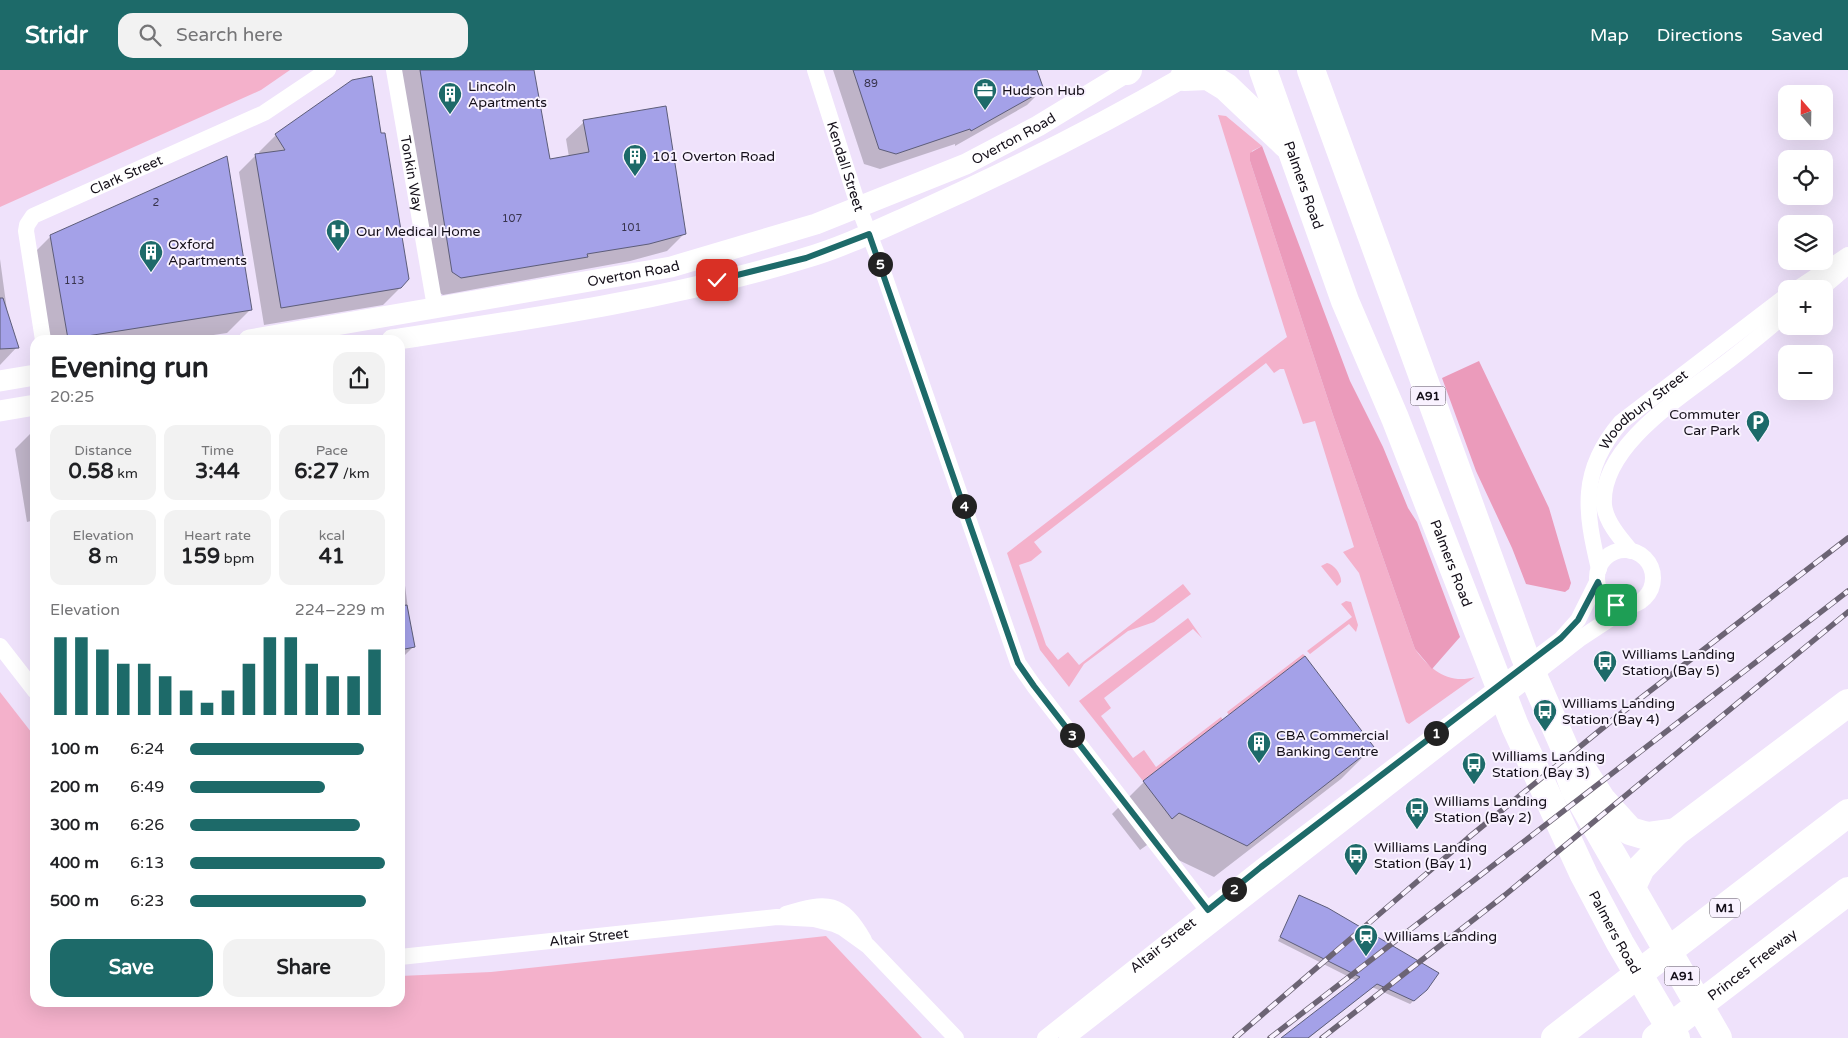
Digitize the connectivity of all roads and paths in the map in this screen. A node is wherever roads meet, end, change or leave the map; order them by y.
1 (328, 70) edge
2 (394, 70) edge
3 (815, 70) edge
4 (1128, 70) edge
5 (1263, 70) edge
6 (1190, 74) edge
7 (1316, 74) edge
8 (1289, 147) junction
9 (859, 208) junction
10 (869, 234) junction
11 (1848, 255) edge
12 (1848, 266) edge
13 (1810, 280) edge
14 (1832, 280) edge
15 (1778, 301) edge
16 (435, 307) junction
17 (1766, 309) junction
18 (1778, 313) edge
19 (1778, 321) edge
20 (1768, 330) junction
21 (42, 335) edge
22 (277, 335) edge
23 (405, 338) edge
24 (30, 376) edge
25 (0, 381) edge
26 (30, 405) edge
27 (0, 411) edge
28 (1631, 551) junction
29 (1598, 575) junction
30 (1631, 605) junction
31 (0, 646) edge
32 (30, 685) edge
33 (1848, 703) edge
34 (1566, 752) junction
35 (1848, 813) edge
36 (1676, 832) junction
37 (1632, 887) junction
38 (1848, 891) edge
39 (1212, 916) junction
40 (405, 956) edge
41 (1632, 964) junction
42 (1716, 1035) edge
43 (956, 1036) edge
44 (1045, 1038) edge
45 (1067, 1038) edge
46 (1555, 1038) edge
47 (1656, 1038) edge
48 (1676, 1038) edge

1 - 21 street, Clark Street
2 - 16 street, Tonkin Way
3 - 9 street, Kendall Street
4 - 9 street, Overton Road
5 - 8 highway, Palmers Road / A91
6 - 8 highway
6 - 10 street, Overton Road
7 - 34 highway, A91
8 - 41 highway, Palmers Road / A91
9 - 10 street, Kendall Street
9 - 16 street, Overton Road
10 - 23 street, Overton Road
10 - 39 street, Kendall Street
11 - 13 street
12 - 14 street
15 - 17 street, Woodbury Street
16 - 22 street, Overton Road
17 - 18 street
17 - 20 street
17 - 29 street, Woodbury Street
19 - 20 street, Woodbury Street
20 - 28 street, Woodbury Street
24 - 25 street
26 - 27 street
28 - 29 street
28 - 30 street
29 - 30 street
29 - 39 street, Altair Street
30 - 39 street, Altair Street
31 - 32 street
33 - 36 highway
34 - 36 highway
34 - 37 highway, A91
35 - 46 highway, M1
36 - 37 highway
37 - 41 highway
37 - 42 highway, A91
38 - 47 highway, Princes Freeway
39 - 44 street, Altair Street
39 - 45 street, Altair Street
40 - 43 street, Altair Street
41 - 48 highway, Palmers Road / A91

